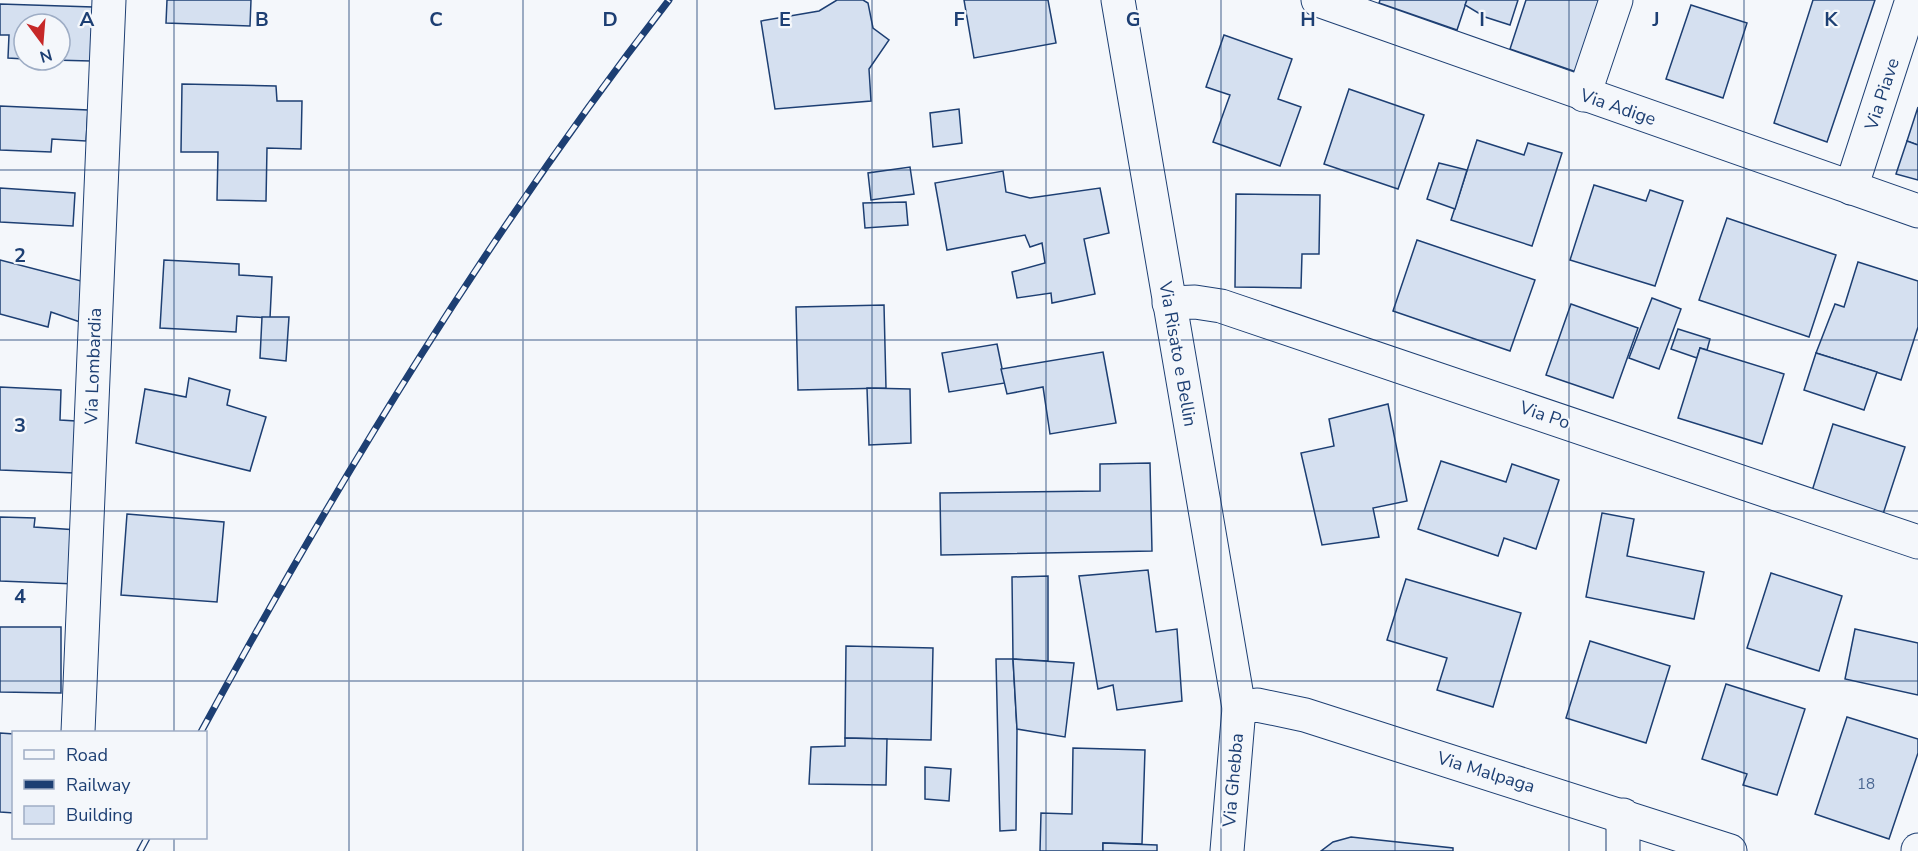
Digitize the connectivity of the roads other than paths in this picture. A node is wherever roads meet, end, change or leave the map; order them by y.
1 (109, 0) edge
2 (1118, 0) edge
3 (1318, 0) edge
4 (1616, 0) edge
5 (1912, 0) edge
6 (1584, 95) junction
7 (1851, 188) junction
8 (1918, 211) edge
9 (1169, 303) junction
10 (1918, 542) edge
11 (1239, 708) junction
12 (78, 731) edge
13 (1623, 815) junction
14 (1227, 851) edge
15 (1623, 851) edge
16 (1730, 851) edge

1 - 12 street, Via Lombardia
2 - 9 street, Via Risato e Bellin
3 - 6 street, Via Adige
4 - 6 street
5 - 7 street, Via Piave
6 - 7 street, Via Adige
7 - 8 street, Via Adige
9 - 10 street, Via Po
9 - 11 street, Via Risato e Bellin
11 - 13 street, Via Malpaga
11 - 14 street, Via Ghebba
13 - 15 street
13 - 16 street, Via Malpaga

